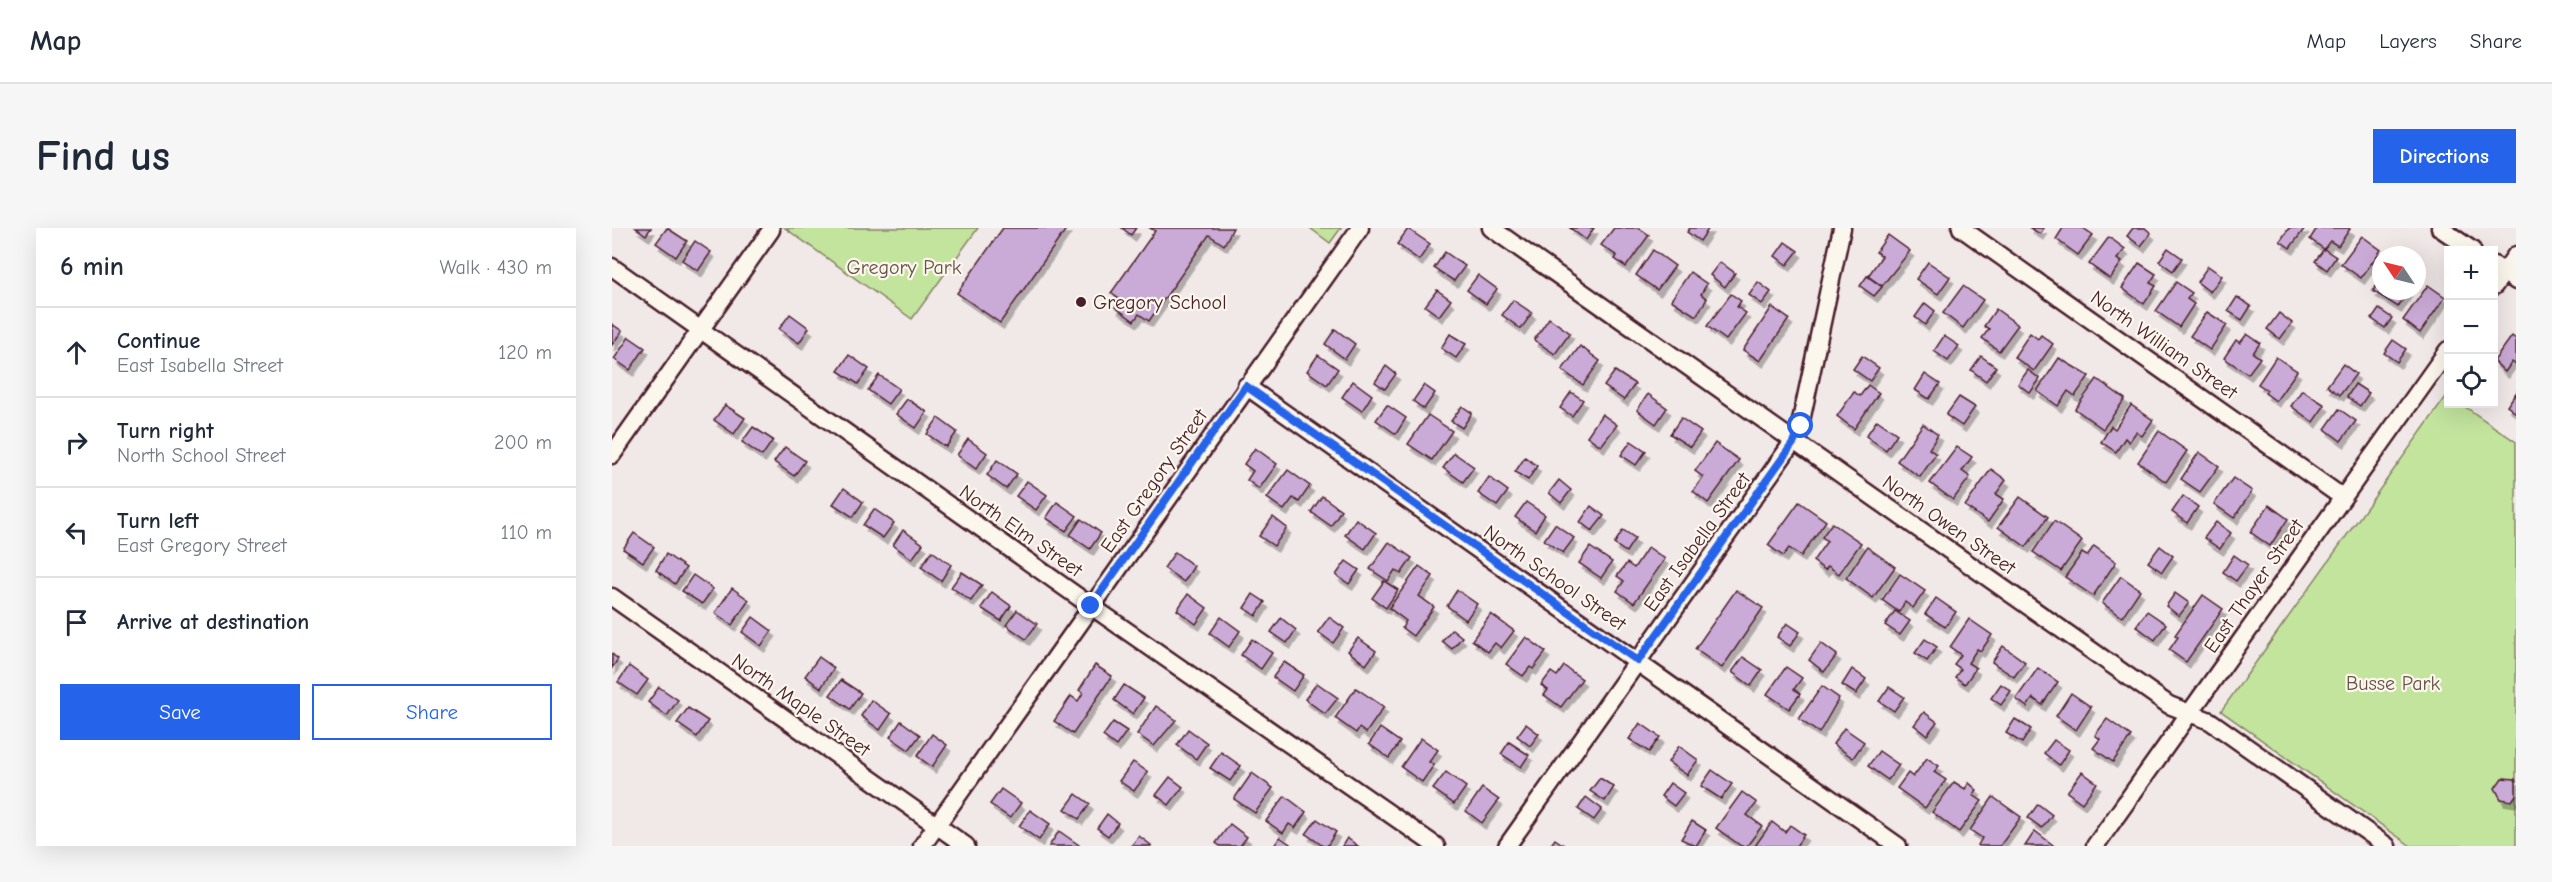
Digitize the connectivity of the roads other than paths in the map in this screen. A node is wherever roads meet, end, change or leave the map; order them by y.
1 (1360, 228) edge
2 (1491, 228) edge
3 (1842, 228) edge
4 (1961, 228) edge
5 (2440, 228) edge
6 (771, 230) dead end
7 (2466, 246) edge
8 (2516, 255) edge
9 (612, 267) edge
10 (2504, 273) edge
11 (701, 330) junction
12 (2445, 354) edge
13 (1246, 386) junction
14 (1794, 442) junction
15 (612, 455) edge
16 (2342, 497) junction
17 (612, 597) edge
18 (1091, 606) junction
19 (1638, 661) junction
20 (2189, 714) junction
21 (937, 825) junction
22 (922, 846) edge
23 (966, 846) edge
24 (1436, 846) edge
25 (1507, 846) edge
26 (1898, 846) edge
27 (2095, 846) edge
28 (2387, 846) edge

1 - 13 street, East Gregory Street
2 - 14 street, North Owen Street
3 - 14 street, East Isabella Street
4 - 16 street, North William Street
5 - 7 street
6 - 11 street
8 - 10 street
9 - 11 street, North Elm Street
11 - 15 street
11 - 18 street, North Elm Street
12 - 16 street, East Thayer Street
13 - 18 street, East Gregory Street
13 - 19 street, North School Street
14 - 19 street, East Isabella Street
14 - 20 street, North Owen Street
16 - 20 street, East Thayer Street
17 - 21 street, North Maple Street
18 - 21 street, East Gregory Street
18 - 24 street, North Elm Street
19 - 25 street, East Isabella Street
19 - 26 street, North School Street
20 - 27 street, East Thayer Street
20 - 28 street, North Owen Street
21 - 22 street, East Gregory Street
21 - 23 street, North Maple Street

